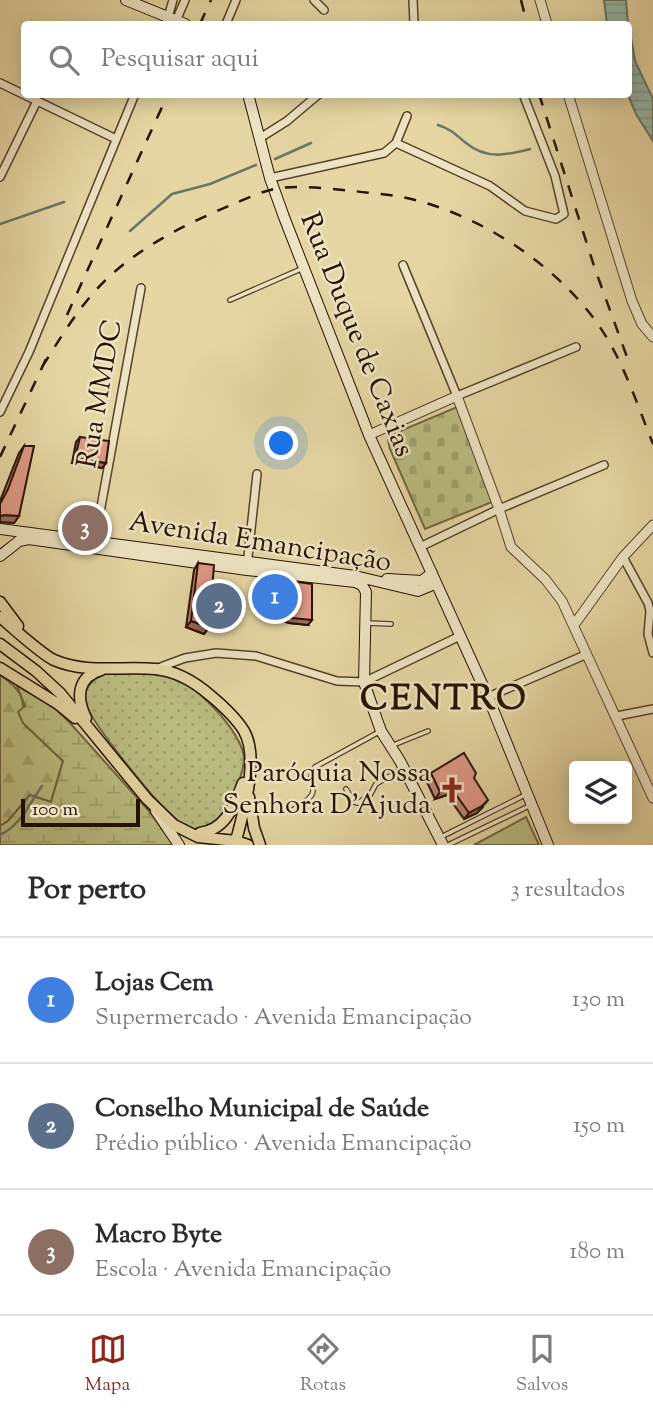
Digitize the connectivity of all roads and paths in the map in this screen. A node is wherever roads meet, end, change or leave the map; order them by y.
1 (127, 0) edge
2 (173, 0) edge
3 (185, 0) edge
4 (236, 0) edge
5 (314, 0) edge
6 (413, 0) edge
7 (540, 0) edge
8 (324, 10) dead end
9 (174, 21) edge
10 (176, 21) edge
11 (176, 21) edge
12 (227, 21) edge
13 (414, 21) edge
14 (546, 21) edge
15 (0, 83) edge
16 (21, 93) edge
17 (31, 98) edge
18 (133, 98) edge
19 (249, 98) edge
20 (314, 98) edge
21 (525, 98) edge
22 (569, 98) edge
23 (37, 101) junction
24 (407, 116) dead end
25 (260, 138) junction
26 (116, 139) junction
27 (396, 143) junction
28 (0, 153) edge
29 (9, 157) junction
30 (0, 177) edge
31 (270, 178) junction
32 (403, 265) dead end
33 (303, 269) junction
34 (141, 288) dead end
35 (230, 300) dead end
36 (653, 337) edge
37 (576, 347) dead end
38 (457, 396) junction
39 (0, 412) edge
40 (369, 435) junction
41 (604, 465) dead end
42 (257, 474) dead end
43 (499, 509) junction
44 (653, 525) edge
45 (0, 529) edge
46 (94, 545) junction
47 (420, 547) junction
48 (0, 556) edge
49 (623, 557) junction
50 (247, 566) junction
51 (432, 573) junction
52 (369, 578) junction
53 (429, 586) junction
54 (403, 588) junction
55 (366, 592) junction
56 (442, 595) junction
57 (0, 602) edge
58 (0, 617) edge
59 (365, 623) junction
60 (391, 624) dead end
61 (574, 625) junction
62 (460, 636) junction
63 (26, 637) junction
64 (0, 644) edge
65 (653, 653) edge
66 (585, 655) junction
67 (0, 668) edge
68 (106, 669) junction
69 (155, 669) junction
70 (365, 682) junction
71 (488, 697) junction
72 (653, 709) edge
73 (617, 716) junction
74 (381, 731) junction
75 (428, 731) dead end
76 (95, 736) junction
77 (390, 746) junction
78 (250, 761) junction
79 (404, 768) junction
80 (249, 781) junction
81 (346, 789) dead end
82 (653, 798) edge
83 (148, 799) junction
84 (529, 799) junction
85 (291, 811) dead end
86 (187, 833) junction
87 (235, 843) edge
88 (443, 843) edge
89 (179, 845) edge
90 (248, 845) edge
91 (260, 845) edge
92 (548, 845) edge

1 - 9 main road
2 - 10 street
3 - 11 street
4 - 12 street
5 - 8 street
6 - 13 street
7 - 14 street
15 - 16 street
17 - 23 street
18 - 26 street
19 - 25 main road, Rua Duque de Caxias
20 - 25 street
21 - 27 street
22 - 36 street
23 - 26 street
23 - 29 street
24 - 27 street
25 - 31 main road, Rua Duque de Caxias
26 - 39 street
27 - 31 street
28 - 29 street
29 - 30 street
31 - 33 main road, Rua Duque de Caxias
32 - 38 street
33 - 35 lane
33 - 40 main road, Rua Duque de Caxias
34 - 46 street, Rua MMDC
37 - 38 street
38 - 40 street
38 - 43 street
40 - 47 main road, Rua Duque de Caxias
41 - 43 street
42 - 50 street
43 - 47 street
43 - 61 street
44 - 49 street
45 - 46 main road, Avenida Emancipação
46 - 48 main road, Avenida Emancipação
46 - 50 main road, Avenida Emancipação
47 - 51 main road, Rua Duque de Caxias
49 - 61 street
49 - 65 street
50 - 52 main road, Avenida Emancipação
50 - 55 main road, Avenida Emancipação
51 - 52 main road
51 - 53 main road
51 - 56 main road, Rua Duque de Caxias
52 - 54 main road, Avenida Emancipação
53 - 54 main road, Avenida Emancipação
53 - 56 main road
54 - 55 main road
55 - 59 main road
56 - 62 main road, Rua Duque de Caxias
57 - 63 main road
58 - 63 main road
59 - 60 lane
59 - 70 main road
61 - 66 street
62 - 70 street
62 - 71 main road, Rua Duque de Caxias
63 - 68 main road
64 - 76 main road
66 - 71 street
66 - 73 street
67 - 76 main road
68 - 69 main road
68 - 76 main road
69 - 70 street
69 - 78 main road
70 - 74 main road
71 - 84 main road, Rua Duque de Caxias
72 - 73 street
73 - 82 street
74 - 77 main road
74 - 85 lane
75 - 77 lane
76 - 83 main road
77 - 79 main road
78 - 80 main road
78 - 86 main road
79 - 81 lane
79 - 88 main road
80 - 87 main road
80 - 91 main road
83 - 86 main road
83 - 89 main road
84 - 88 lane
84 - 88 lane
84 - 92 main road, Rua Duque de Caxias
86 - 87 main road
87 - 90 main road

